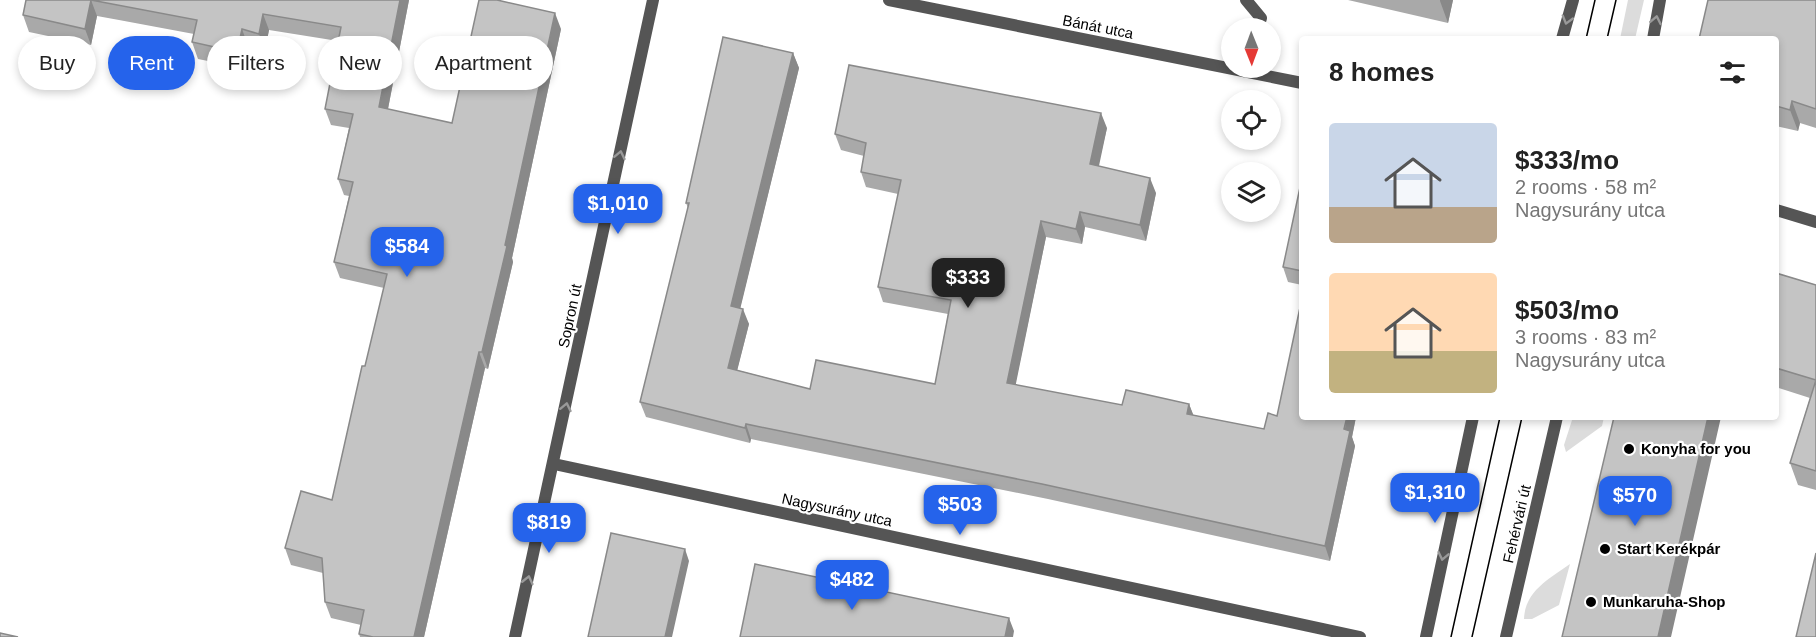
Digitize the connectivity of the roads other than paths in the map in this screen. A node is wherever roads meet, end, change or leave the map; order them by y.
1 (653, 0) edge
2 (889, 0) edge
3 (1246, 0) edge
4 (1573, 0) edge
5 (1660, 0) edge
6 (1261, 18) edge
7 (1563, 36) edge
8 (1654, 36) edge
9 (1221, 65) edge
10 (1281, 78) edge
11 (1299, 82) edge
12 (1779, 211) edge
13 (1816, 222) edge
14 (1472, 420) edge
15 (1556, 420) edge
16 (554, 464) junction
17 (515, 637) edge
18 (1360, 637) edge
19 (1426, 637) edge
20 (1506, 637) edge

16 -> 1 street, Sopron út
2 - 9 street, Bánát utca
3 - 6 street
4 -> 7 street
8 -> 5 street
10 - 11 street, Bánát utca
12 - 13 street
14 -> 19 street
15 - 20 street, Fehérvári út
17 -> 16 street, Sopron út
16 - 18 street, Nagysurány utca

